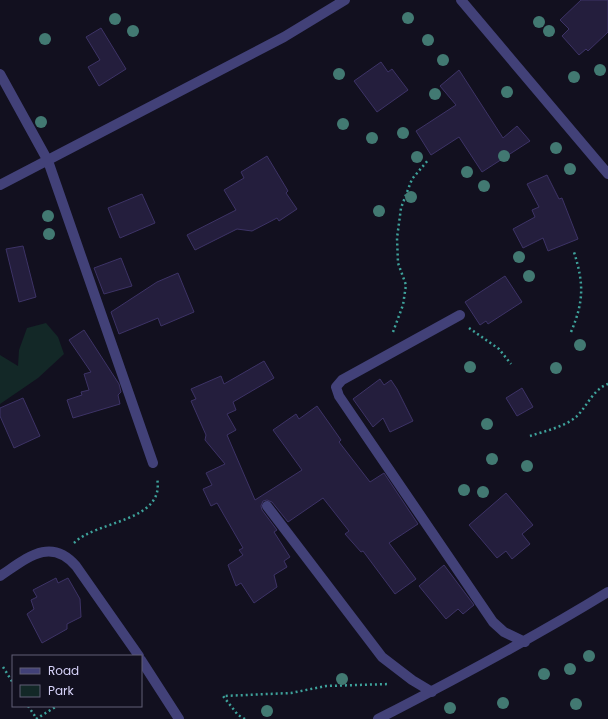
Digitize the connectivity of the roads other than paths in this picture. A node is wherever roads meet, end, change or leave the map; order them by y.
1 (345, 0) edge
2 (461, 0) edge
3 (0, 74) edge
4 (48, 161) junction
5 (608, 174) edge
6 (0, 186) edge
7 (457, 316) road end
8 (153, 463) road end
9 (267, 506) dead end
10 (0, 576) edge
11 (608, 592) edge
12 (525, 642) junction
13 (138, 655) edge
14 (142, 662) edge
15 (432, 692) junction
16 (179, 719) edge
17 (378, 719) edge

1 - 4 street
2 - 5 street
3 - 4 street
4 - 6 street
4 - 8 street
7 - 12 street
9 - 15 street
10 - 13 street
11 - 12 street
12 - 15 street
14 - 16 street
15 - 17 street

